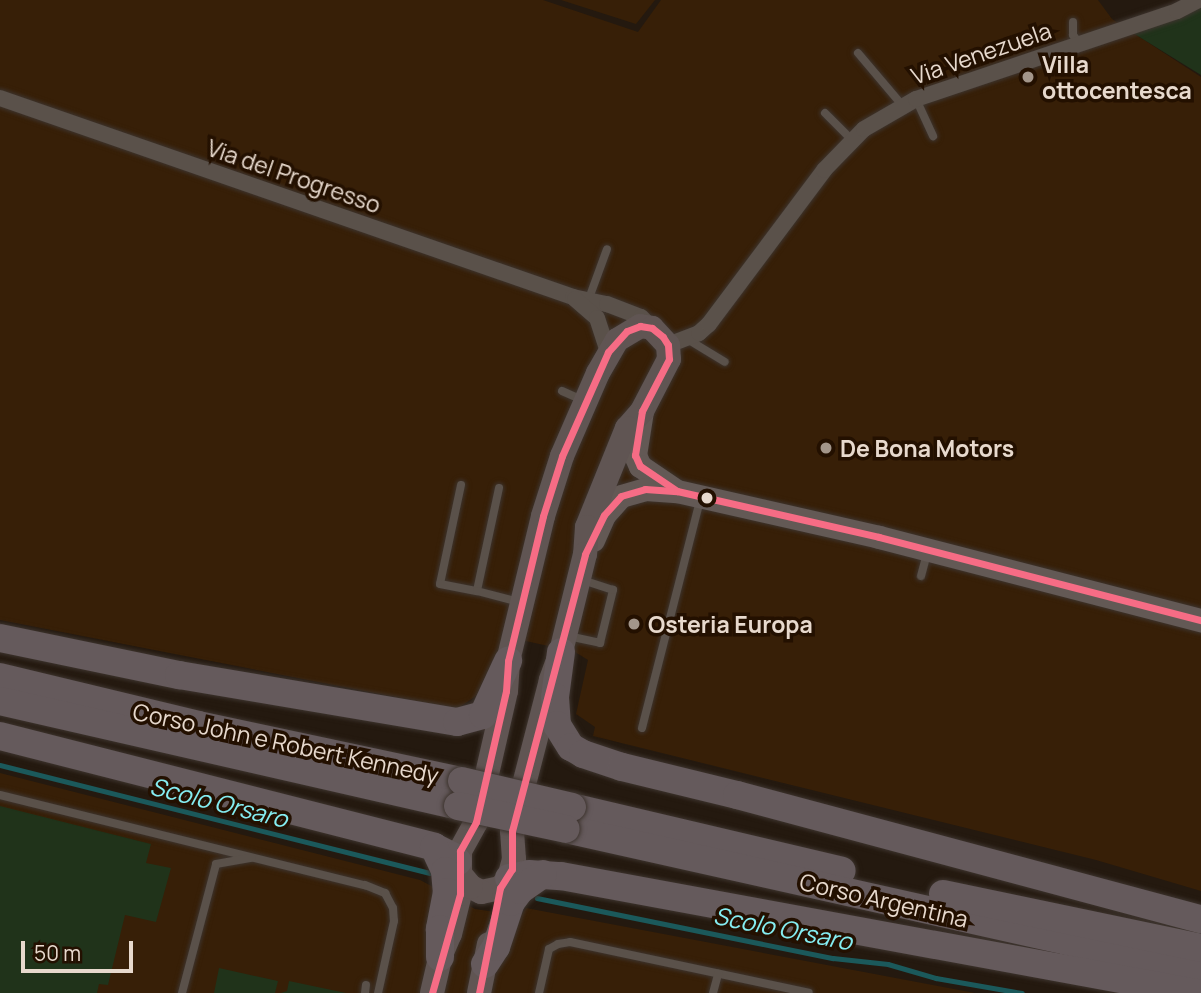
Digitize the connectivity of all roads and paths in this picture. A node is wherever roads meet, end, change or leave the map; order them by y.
1 (1199, 0) edge
2 (1073, 22) dead end
3 (1080, 44) junction
4 (858, 53) dead end
5 (0, 98) edge
6 (909, 102) junction
7 (825, 113) dead end
8 (933, 136) dead end
9 (852, 140) junction
10 (607, 249) dead end
11 (583, 301) junction
12 (669, 337) junction
13 (608, 352) junction
14 (725, 362) dead end
15 (562, 391) dead end
16 (585, 401) junction
17 (642, 411) junction
18 (461, 485) dead end
19 (499, 488) dead end
20 (677, 491) junction
21 (701, 496) junction
22 (928, 550) junction
23 (584, 554) junction
24 (921, 576) dead end
25 (578, 579) junction
26 (477, 591) junction
27 (522, 602) junction
28 (1201, 620) edge
29 (0, 638) edge
30 (563, 643) junction
31 (508, 661) junction
32 (0, 677) edge
33 (0, 701) edge
34 (642, 728) dead end
35 (0, 736) edge
36 (0, 795) edge
37 (466, 803) junction
38 (569, 818) junction
39 (434, 846) junction
40 (254, 857) junction
41 (460, 869) junction
42 (543, 874) junction
43 (508, 875) junction
44 (1201, 919) edge
45 (1201, 948) edge
46 (440, 957) junction
47 (485, 964) junction
48 (1201, 971) edge
49 (718, 974) junction
50 (182, 993) edge
51 (378, 993) edge
52 (432, 993) edge
53 (479, 993) edge
54 (539, 993) edge
55 (713, 993) edge
56 (809, 993) edge
57 (1196, 993) edge

1 - 3 street, Via Venezuela
2 - 3 lane
3 - 6 street, Via Venezuela
4 - 6 lane
5 - 11 street, Via del Progresso
6 - 8 lane
6 - 9 street, Via Venezuela
7 - 9 lane
9 - 12 street, Via Venezuela
10 - 11 lane
11 - 12 street, Via del Progresso
11 - 13 street
12 - 13 main road
12 - 14 lane
12 - 17 main road
13 - 16 main road
15 - 16 lane
16 - 27 main road
17 - 20 street
17 - 23 main road
18 - 26 lane
19 - 26 lane
20 - 21 street
20 - 23 street
21 - 22 street
21 - 34 lane
22 - 24 lane
22 - 28 street
23 - 25 main road
25 - 30 main road
25 - 30 lane
26 - 27 lane
27 - 31 main road
29 - 31 highway
30 - 43 main road
30 - 44 highway
31 - 37 main road
32 - 37 highway, Corso John e Robert Kennedy
33 - 37 highway, Corso John e Robert Kennedy
35 - 39 highway
36 - 40 lane
37 - 38 highway, Corso John e Robert Kennedy, bridge
37 - 41 main road
38 - 45 highway, Corso Argentina
38 - 48 highway, Corso Argentina
39 - 41 highway
39 - 46 highway
40 - 50 lane
40 - 51 lane
41 - 43 main road
41 - 46 main road
42 - 43 highway
42 - 47 highway
42 - 57 highway
43 - 47 main road
46 - 52 main road
47 - 53 main road
49 - 54 lane
49 - 55 lane
49 - 56 lane

